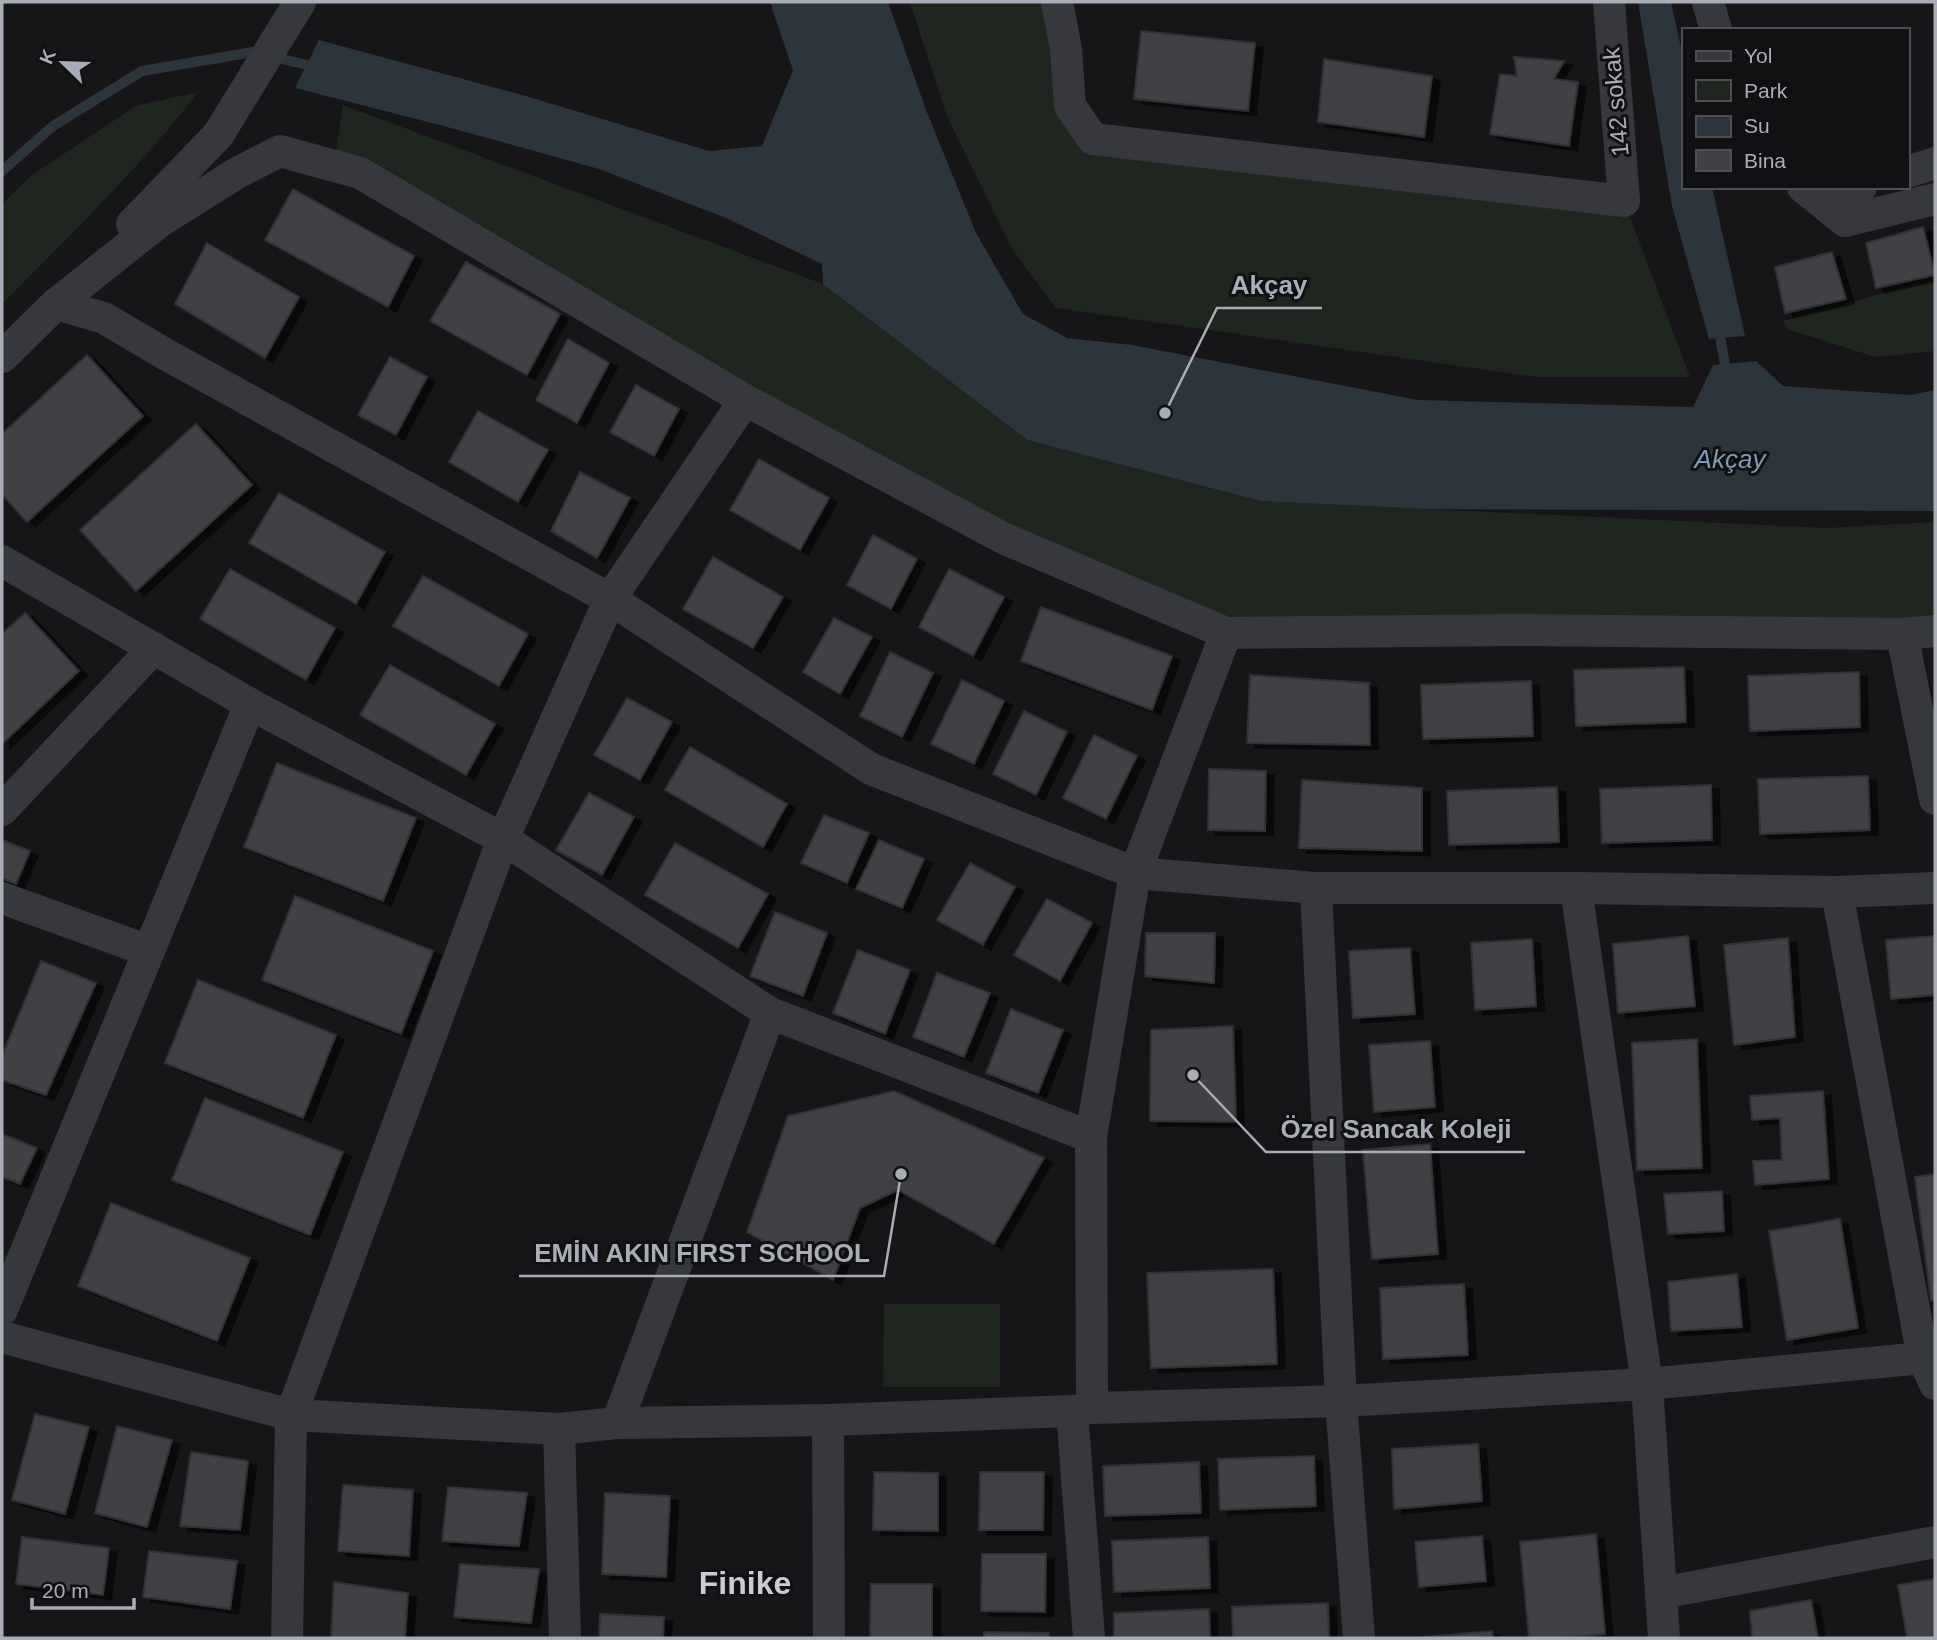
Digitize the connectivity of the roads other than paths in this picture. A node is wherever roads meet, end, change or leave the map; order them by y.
1 (300, 2) edge
2 (1057, 2) edge
3 (1609, 2) edge
4 (1708, 2) edge
5 (1715, 28) edge
6 (1935, 163) edge
7 (1909, 171) edge
8 (1847, 189) edge
9 (1812, 194) edge
10 (1935, 199) edge
11 (56, 304) junction
12 (2, 357) edge
13 (745, 400) junction
14 (2, 561) edge
15 (610, 599) junction
16 (1935, 631) edge
17 (1226, 633) junction
18 (1902, 634) junction
19 (154, 648) junction
20 (250, 704) junction
21 (1935, 799) edge
22 (2, 810) edge
23 (503, 839) junction
24 (1135, 873) junction
25 (1316, 888) junction
26 (1576, 888) junction
27 (1935, 888) edge
28 (1837, 892) junction
29 (2, 898) edge
30 (149, 951) junction
31 (770, 1013) junction
32 (1091, 1137) junction
33 (2, 1310) edge
34 (2, 1337) edge
35 (1931, 1364) edge
36 (1647, 1384) junction
37 (1341, 1401) junction
38 (1082, 1410) junction
39 (291, 1415) junction
40 (828, 1420) junction
41 (617, 1423) junction
42 (559, 1429) junction
43 (1935, 1542) edge
44 (1661, 1593) junction
45 (287, 1638) edge
46 (565, 1638) edge
47 (829, 1638) edge
48 (1089, 1638) edge
49 (1359, 1638) edge
50 (1664, 1638) edge

1 - 11 street
2 - 3 street, 142 sokak
4 - 5 street
6 - 7 street
8 - 9 street
9 - 10 street
11 - 12 street
11 - 13 street
11 - 15 street
13 - 15 street
13 - 17 street
14 - 19 street
15 - 23 street
15 - 24 street
16 - 18 street
17 - 18 street
17 - 24 street
18 - 21 street
19 - 20 street
19 - 22 street
20 - 23 street
20 - 30 street
23 - 31 street
23 - 39 street
24 - 25 street
24 - 32 street
25 - 26 street
25 - 37 street
26 - 28 street
26 - 36 street
27 - 28 street
28 - 35 street
29 - 30 street
30 - 33 street
31 - 32 street
31 - 41 street
32 - 38 street
34 - 39 street
35 - 36 street
36 - 37 street
36 - 44 street
37 - 38 street
37 - 49 street
38 - 40 street
38 - 48 street
39 - 42 street
39 - 45 street
40 - 41 street
40 - 47 street
41 - 42 street
42 - 46 street
43 - 44 street
44 - 50 street

